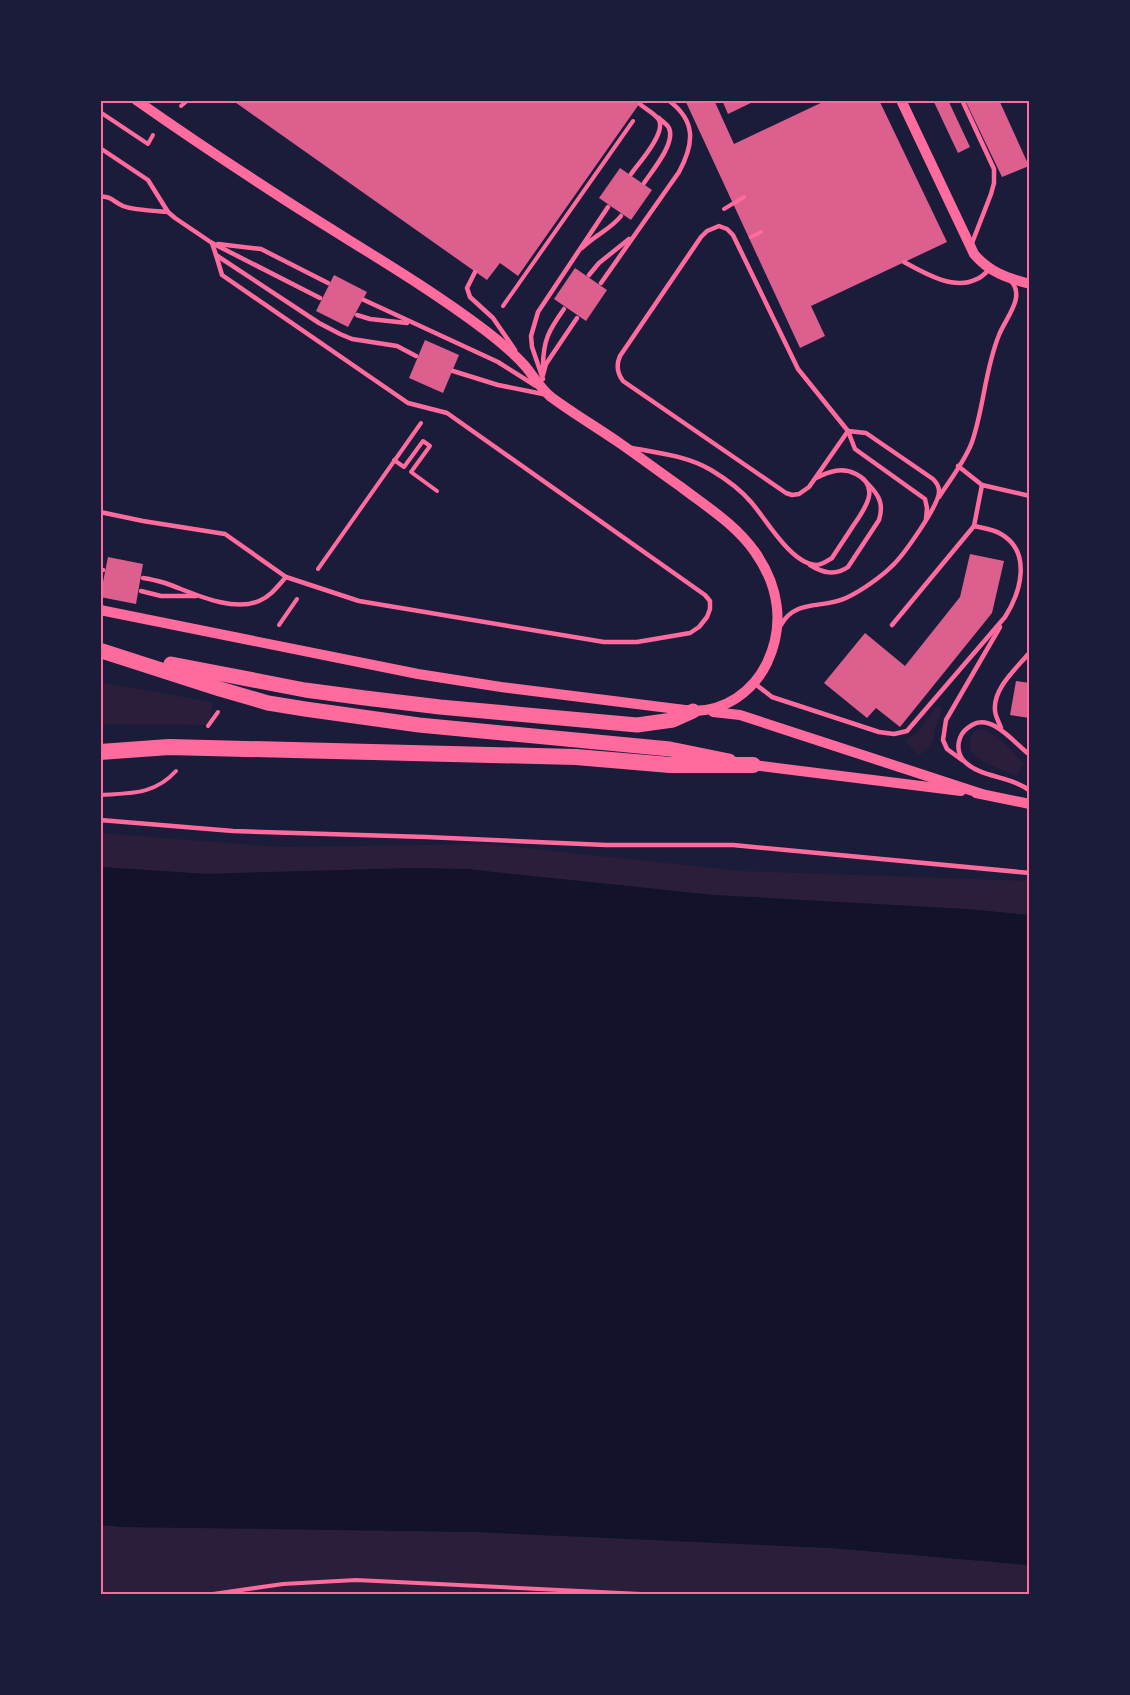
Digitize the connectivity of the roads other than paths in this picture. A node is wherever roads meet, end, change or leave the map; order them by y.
1 (136, 100) edge
2 (668, 100) edge
3 (901, 100) edge
4 (962, 100) edge
5 (640, 105) dead end
6 (657, 117) junction
7 (100, 147) edge
8 (631, 174) dead end
9 (644, 183) dead end
10 (100, 197) edge
11 (608, 207) dead end
12 (168, 213) junction
13 (621, 216) dead end
14 (637, 231) junction
15 (212, 243) junction
16 (972, 248) junction
17 (575, 254) junction
18 (216, 255) junction
19 (904, 262) dead end
20 (990, 269) junction
21 (475, 272) dead end
22 (589, 275) dead end
23 (1007, 279) junction
24 (328, 283) dead end
25 (601, 283) dead end
26 (1029, 284) edge
27 (320, 298) dead end
28 (364, 300) dead end
29 (564, 309) dead end
30 (357, 315) dead end
31 (578, 318) dead end
32 (416, 325) junction
33 (416, 356) dead end
34 (525, 365) junction
35 (453, 371) dead end
36 (543, 372) junction
37 (543, 379) junction
38 (548, 395) junction
39 (848, 431) junction
40 (623, 446) junction
41 (958, 466) junction
42 (816, 478) junction
43 (867, 483) junction
44 (982, 485) junction
45 (1029, 496) edge
46 (936, 502) junction
47 (100, 512) edge
48 (926, 519) junction
49 (974, 526) junction
50 (808, 563) junction
51 (286, 576) junction
52 (143, 578) dead end
53 (141, 591) dead end
54 (199, 596) junction
55 (100, 610) edge
56 (1005, 617) junction
57 (892, 625) dead end
58 (777, 631) junction
59 (101, 651) edge
60 (1029, 652) edge
61 (754, 683) junction
62 (699, 711) junction
63 (1002, 731) junction
64 (100, 752) edge
65 (1029, 755) edge
66 (967, 764) junction
67 (753, 765) junction
68 (1029, 791) edge
69 (981, 794) junction
70 (1029, 804) edge
71 (100, 820) edge
72 (1029, 873) edge

1 - 34 street
2 - 14 lane
3 - 16 street
4 - 16 lane
5 - 6 lane
6 - 8 lane
6 - 9 lane
7 - 12 lane
10 - 12 lane
11 - 17 lane
12 - 15 lane
13 - 17 lane
14 - 22 lane
14 - 25 lane
15 - 18 lane
15 - 24 lane
15 - 27 lane
16 - 20 street
17 - 37 lane
18 - 33 lane
18 - 51 lane
19 - 20 lane
20 - 23 street
21 - 34 lane
23 - 26 street
23 - 41 lane
28 - 32 lane
29 - 36 lane
30 - 32 lane
31 - 36 lane
32 - 38 lane
34 - 38 street
35 - 38 lane
36 - 37 lane
37 - 38 lane
38 - 40 street
39 - 42 lane
39 - 42 lane
39 - 46 lane
39 - 48 lane
40 - 50 lane
40 - 58 street
41 - 44 lane
41 - 46 lane
42 - 43 lane
43 - 50 lane
43 - 50 lane
44 - 45 lane
44 - 49 lane
46 - 48 lane
47 - 51 lane
48 - 58 lane
49 - 56 lane
49 - 57 lane
51 - 54 lane
52 - 54 lane
53 - 54 lane
55 - 62 street
56 - 61 lane
56 - 66 lane
58 - 61 street
59 - 62 main road
59 - 67 main road
60 - 63 lane
61 - 62 street
62 - 69 street
63 - 65 lane
63 - 66 lane
64 - 67 highway
66 - 68 lane
67 - 69 street
69 - 70 street
71 - 72 lane

